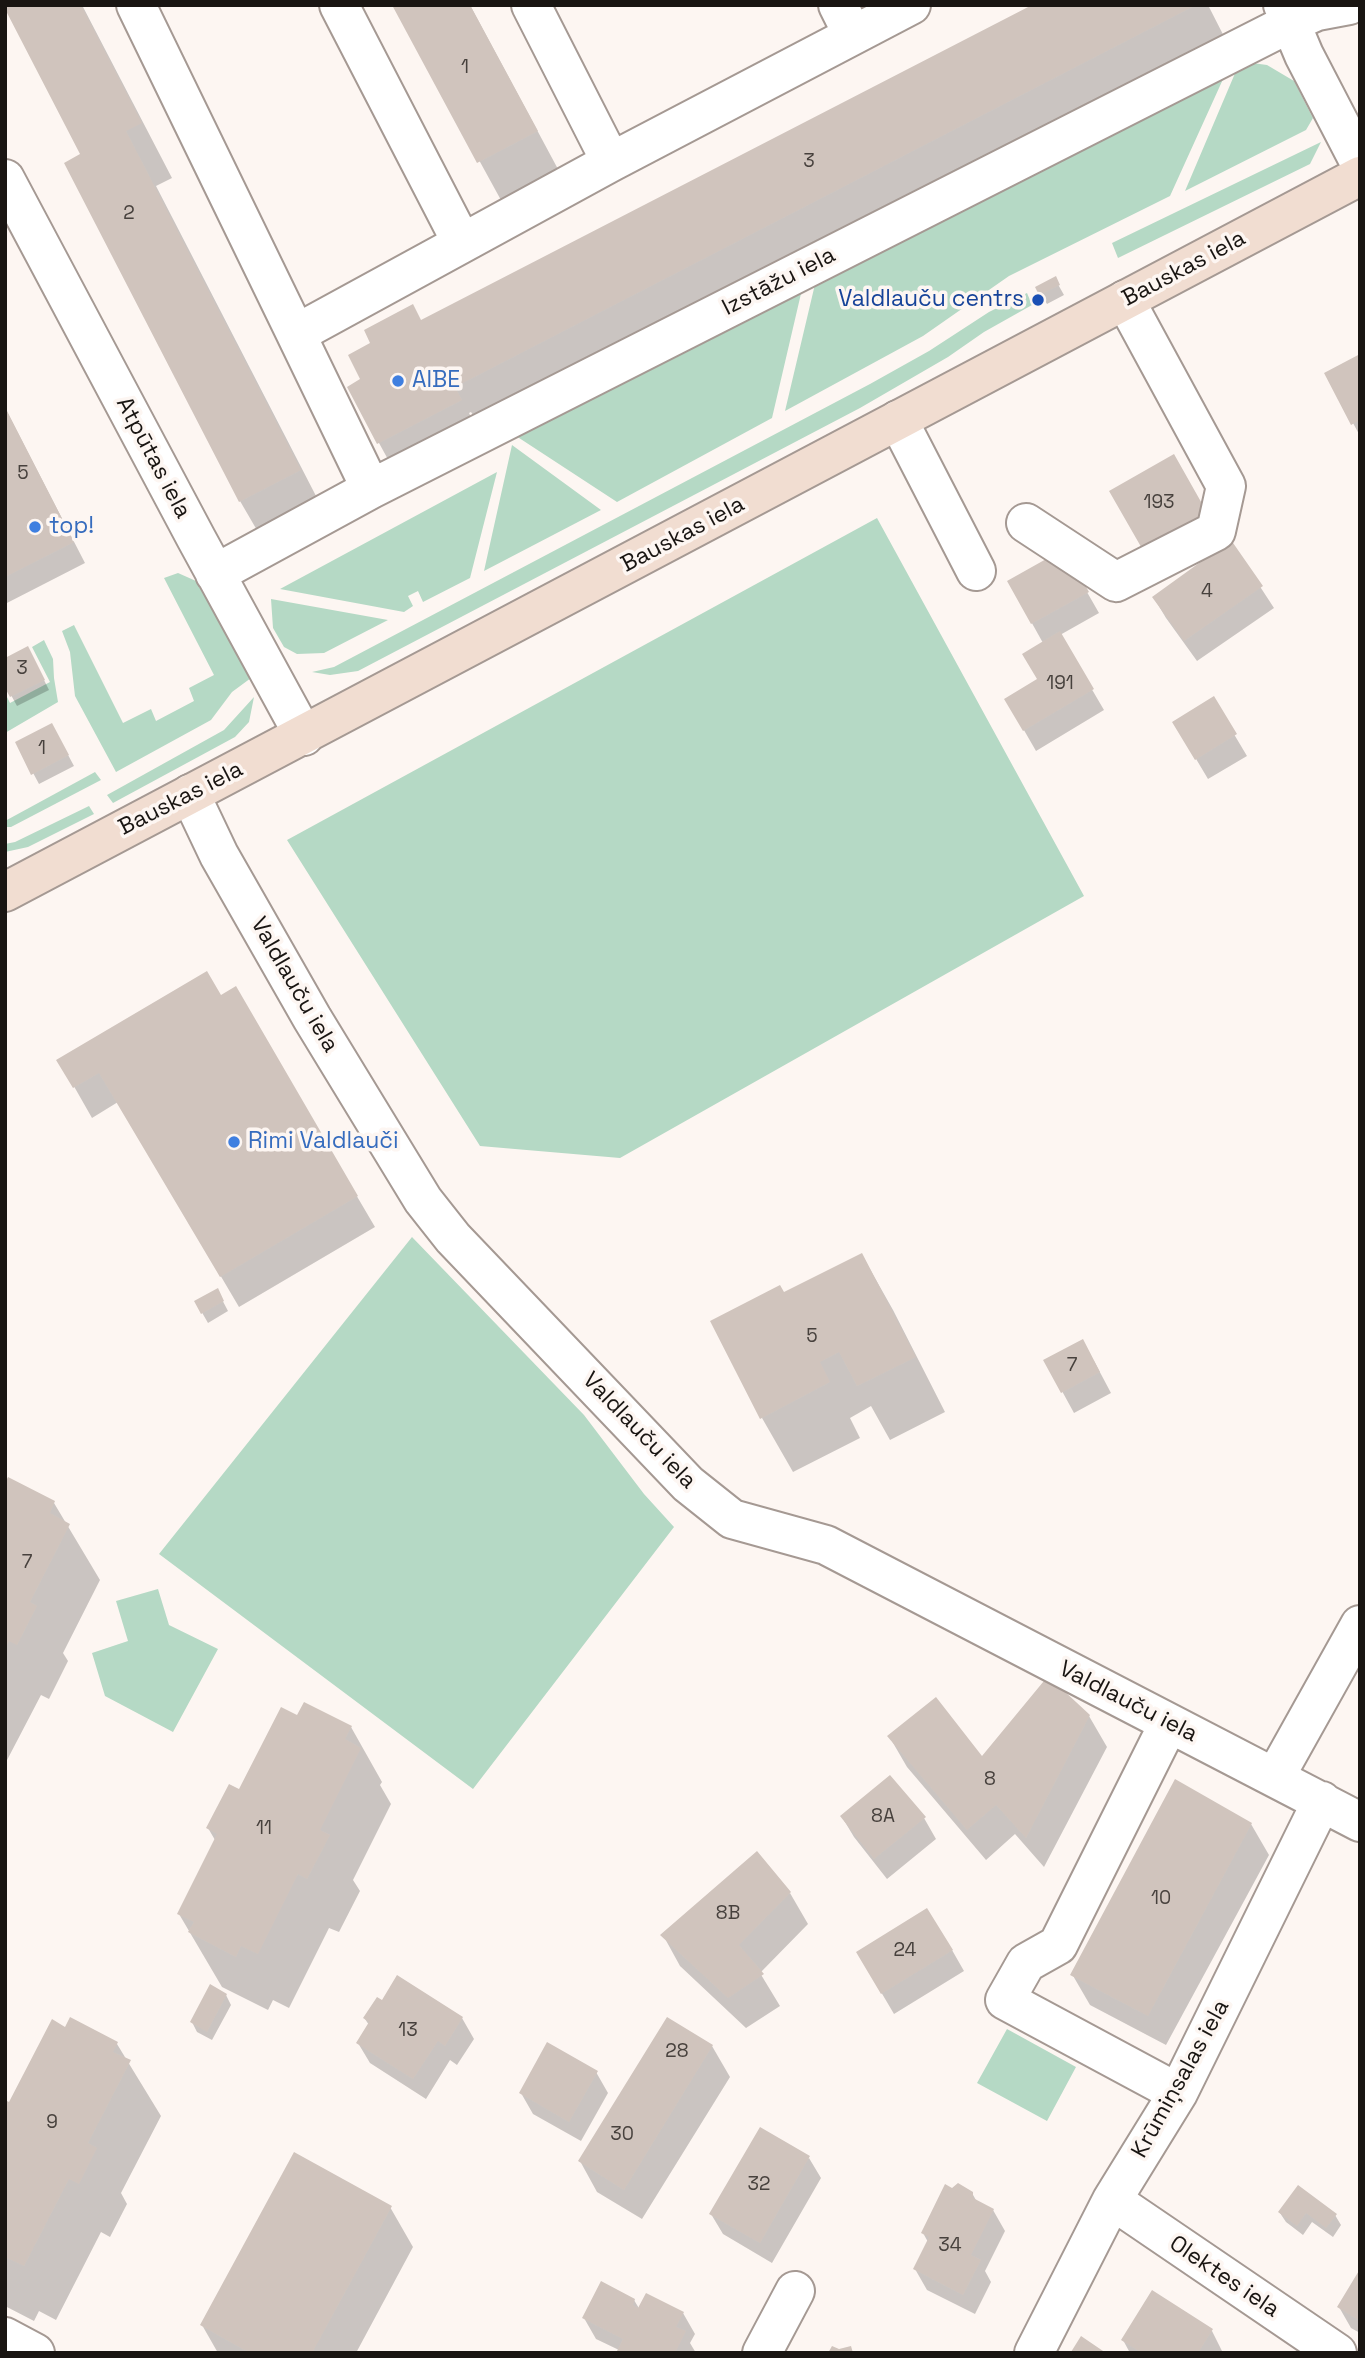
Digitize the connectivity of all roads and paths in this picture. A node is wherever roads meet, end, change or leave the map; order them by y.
1 (136, 5) edge
2 (339, 5) edge
3 (531, 5) edge
4 (911, 5) edge
5 (1349, 5) edge
6 (1287, 14) edge
7 (846, 20) edge
8 (611, 162) junction
9 (1360, 163) edge
10 (1360, 176) edge
11 (5, 179) edge
12 (462, 243) junction
13 (1125, 300) junction
14 (296, 334) junction
15 (898, 420) junction
16 (371, 489) junction
17 (1026, 523) dead end
18 (976, 571) dead end
19 (215, 574) junction
20 (304, 736) junction
21 (190, 794) junction
22 (5, 892) edge
23 (1360, 1625) edge
24 (1169, 1723) junction
25 (1275, 1777) junction
26 (1322, 1801) junction
27 (1360, 1822) edge
28 (1178, 2092) junction
29 (1112, 2200) junction
30 (796, 2291) dead end
31 (5, 2337) edge
32 (35, 2353) edge
33 (762, 2353) edge
34 (1034, 2353) edge
35 (1337, 2353) edge

1 - 14 street
2 - 12 street
3 - 8 street
4 - 7 street
5 - 6 street, Izstāžu iela
6 - 9 street
6 - 16 street, Izstāžu iela
7 - 8 street
8 - 12 street
10 - 13 main road, Bauskas iela
11 - 19 street, Atpūtas iela
12 - 14 street
13 - 15 main road, Bauskas iela
13 - 17 street
14 - 16 street
15 - 18 street
15 - 20 main road, Bauskas iela
16 - 19 street, Izstāžu iela
19 - 20 street, Atpūtas iela
20 - 21 main road, Bauskas iela
21 - 22 main road, Bauskas iela
21 - 24 street, Valdlauču iela
23 - 25 street
24 - 25 street, Valdlauču iela
24 - 28 street
25 - 26 street, Valdlauču iela
26 - 27 street, Valdlauču iela
26 - 28 street, Krūmiņsalas iela
28 - 29 street, Krūmiņsalas iela
29 - 34 street, Krūmiņsalas iela
29 - 35 street, Olektes iela
30 - 33 street
31 - 32 street

